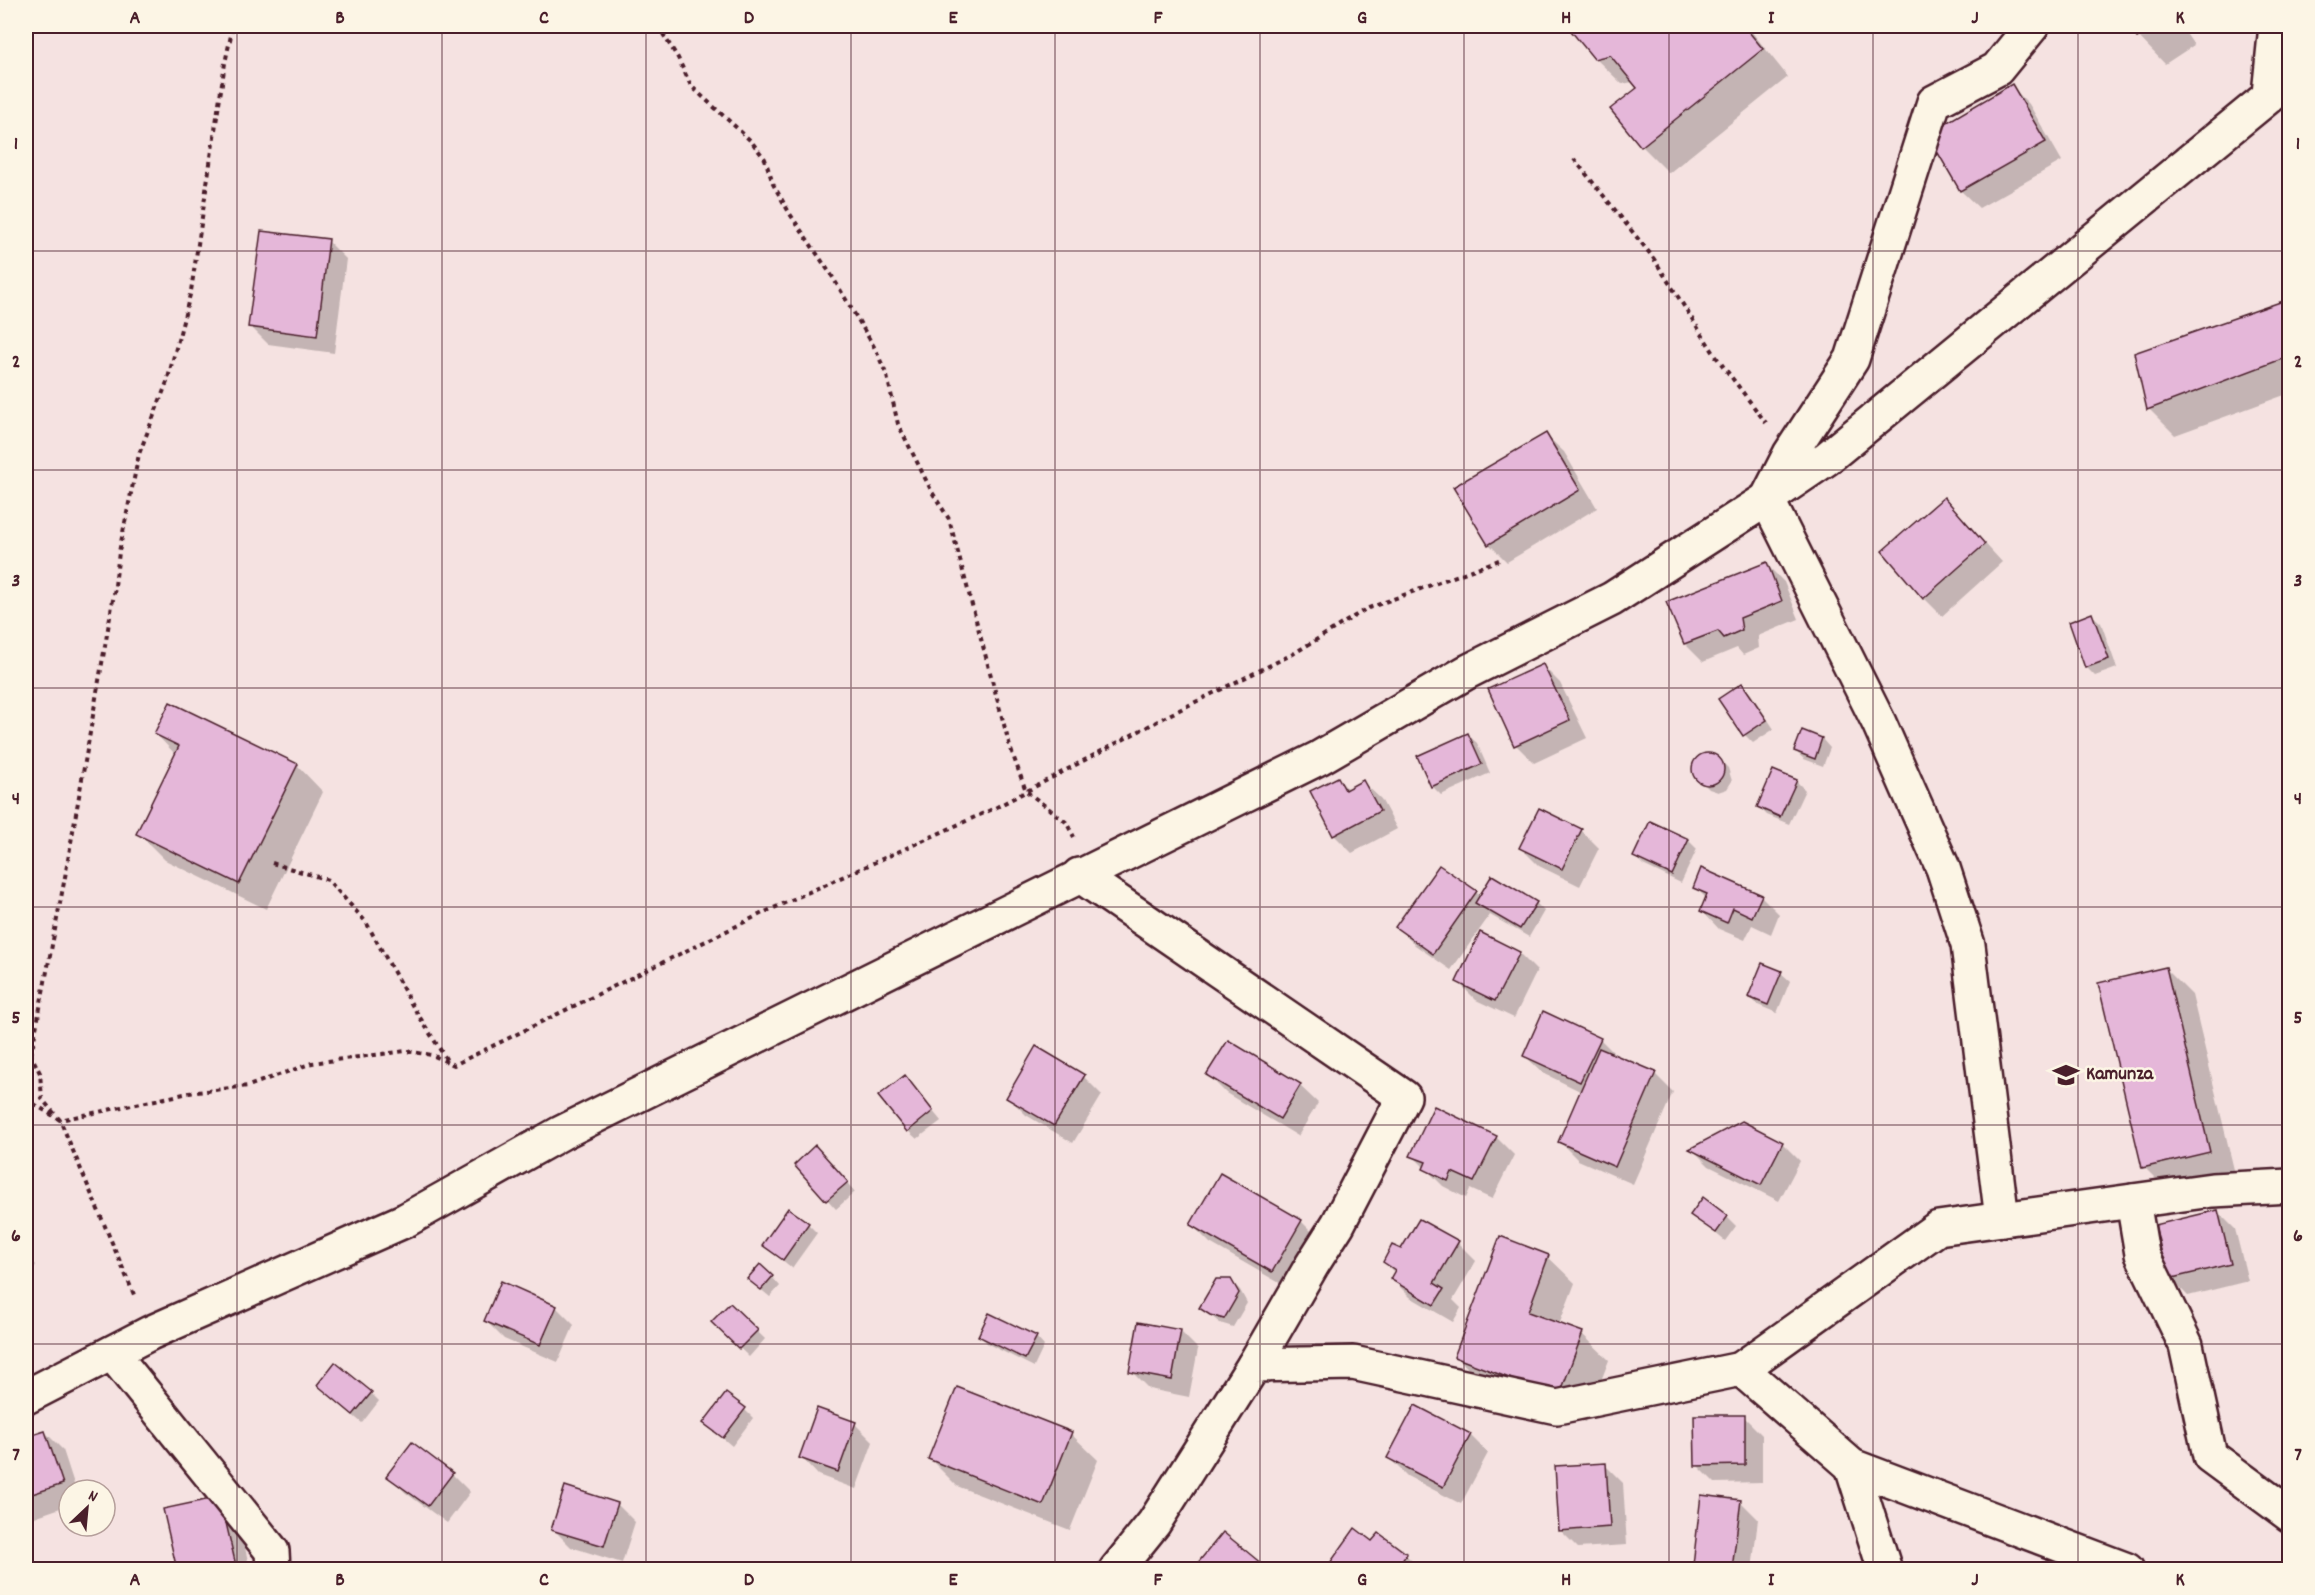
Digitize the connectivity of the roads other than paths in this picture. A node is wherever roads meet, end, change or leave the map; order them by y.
1 (2032, 26) edge
2 (2276, 26) edge
3 (2279, 87) edge
4 (1767, 499) junction
5 (1079, 875) junction
6 (2289, 1186) edge
7 (2133, 1201) junction
8 (2002, 1219) junction
9 (112, 1353) junction
10 (1254, 1365) junction
11 (1741, 1369) junction
12 (26, 1397) edge
13 (1852, 1466) junction
14 (2289, 1515) edge
15 (273, 1569) edge
16 (1116, 1569) edge
17 (1885, 1569) edge
18 (2127, 1569) edge

1 - 4 street
2 - 3 street
3 - 4 street
4 - 5 street
4 - 8 street
5 - 9 street
5 - 10 street
6 - 7 street
7 - 8 street
7 - 14 street
8 - 11 street
9 - 12 street
9 - 15 street
10 - 11 street
10 - 16 street
11 - 13 street
13 - 17 street
13 - 18 street

